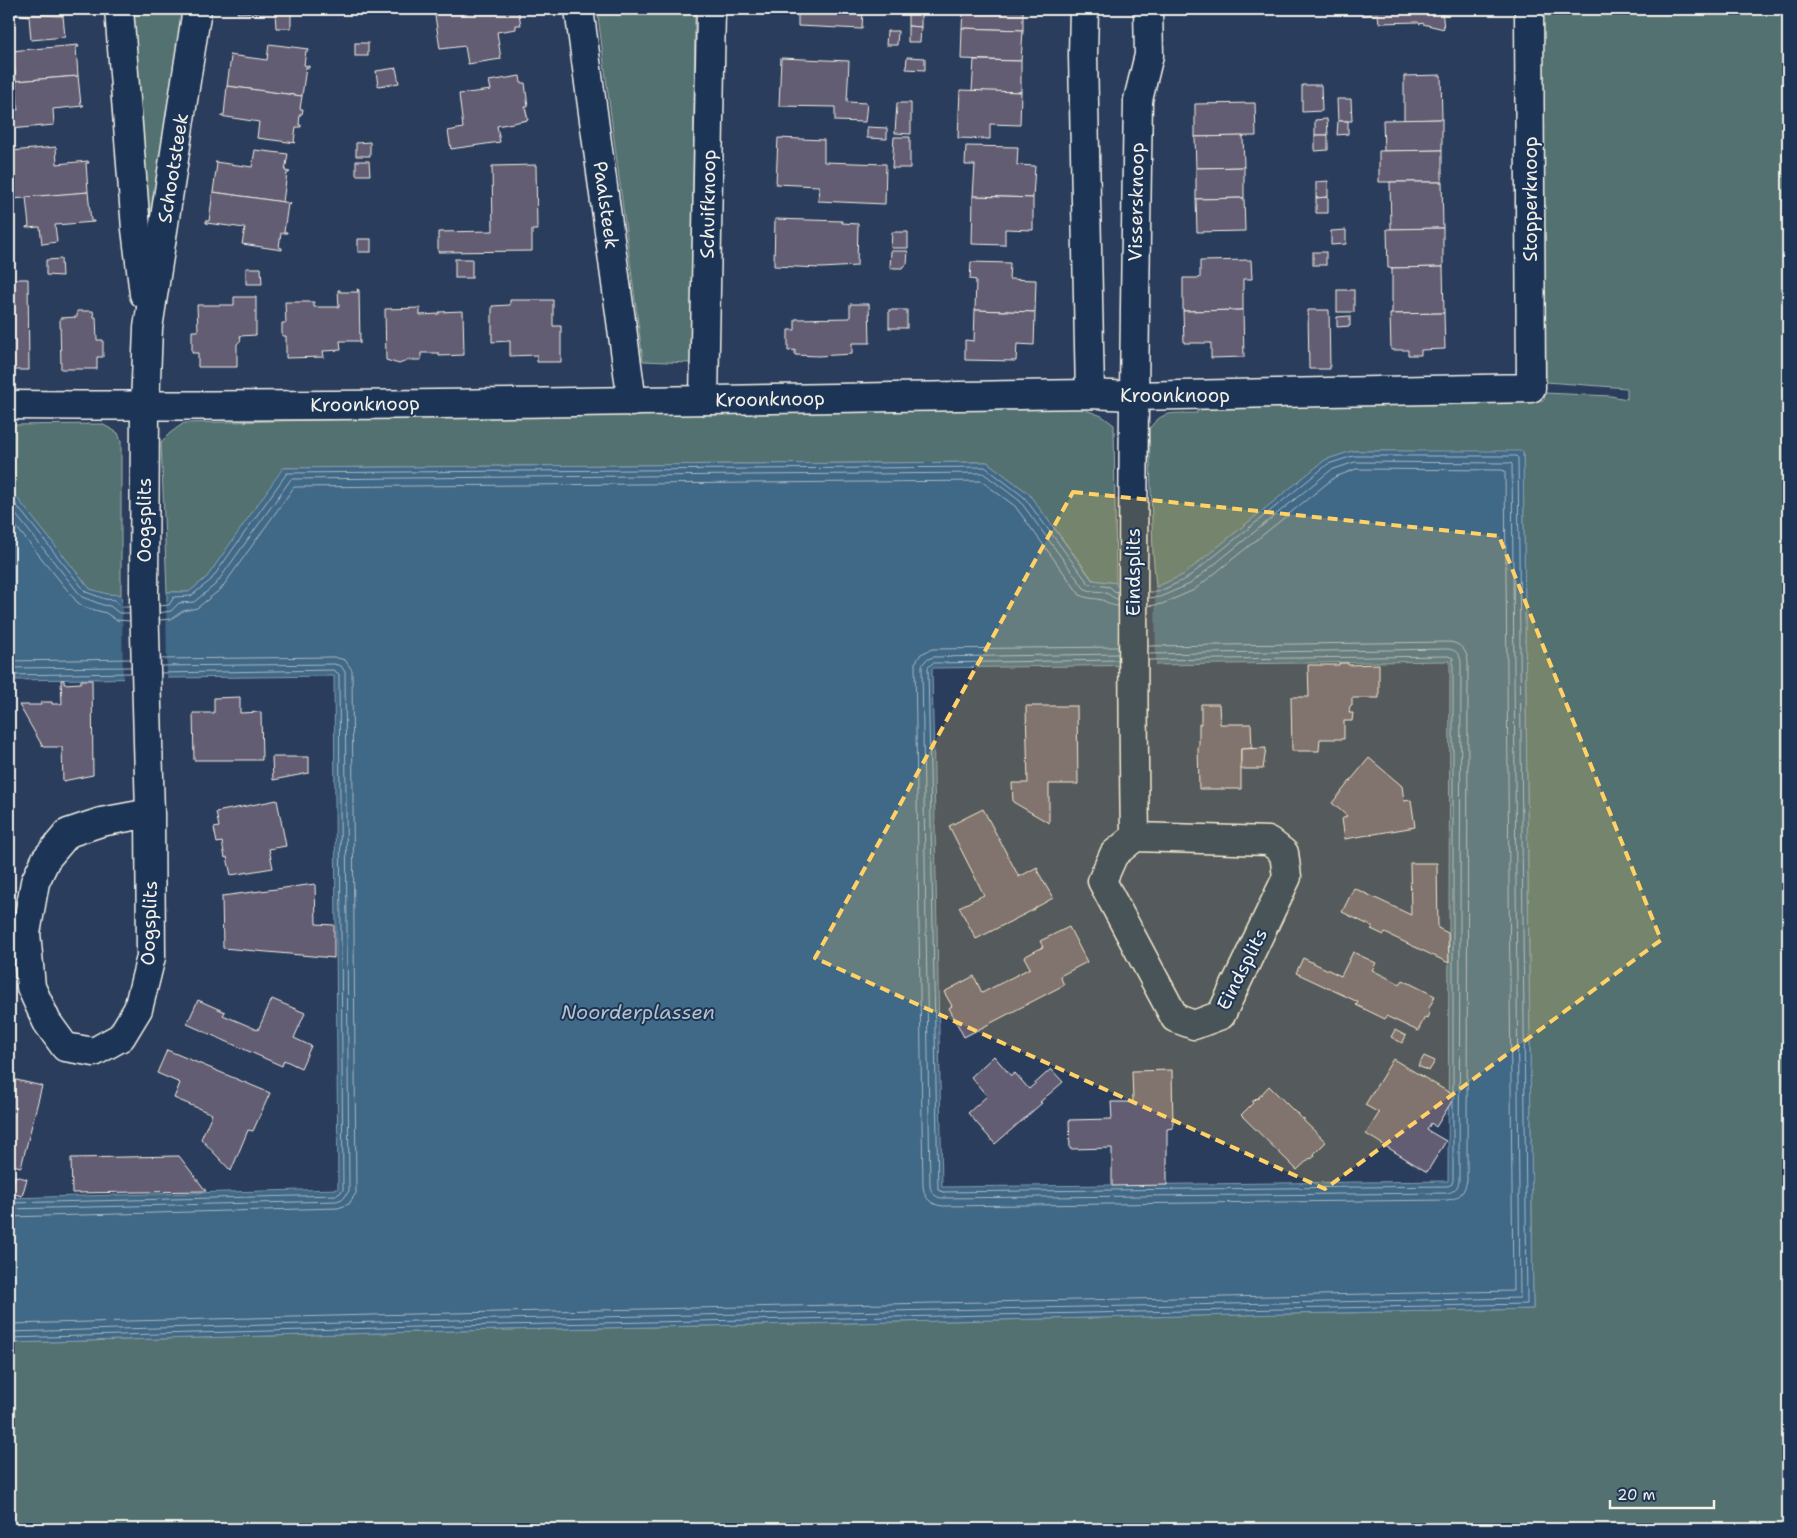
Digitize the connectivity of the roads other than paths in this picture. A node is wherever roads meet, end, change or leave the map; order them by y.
1 (118, 9) edge
2 (197, 9) edge
3 (579, 9) edge
4 (711, 9) edge
5 (1084, 9) edge
6 (1148, 9) edge
7 (1529, 9) edge
8 (148, 328) junction
9 (1531, 388) joint
10 (1090, 394) junction
11 (1133, 396) junction
12 (704, 400) junction
13 (632, 402) junction
14 (9, 405) edge
15 (144, 406) junction
16 (150, 813) junction
17 (1135, 837) junction

1 - 8 street, Schootsteek
2 - 8 street, Schootsteek
3 - 13 street, Paalsteek
4 - 12 street, Schuifknoop
5 - 10 street
6 - 11 street, Vissersknoop
7 - 9 street, Stopperknoop
8 - 15 street, Schootsteek
9 - 11 street, Kroonknoop
10 - 11 street, Kroonknoop
10 - 12 street, Kroonknoop
11 - 17 street, Eindsplits
12 - 13 street, Kroonknoop
13 - 15 street, Kroonknoop
14 - 15 street, Kroonknoop
15 - 16 street, Oogsplits
16 - 16 street, Oogsplits
17 - 17 street, Eindsplits

